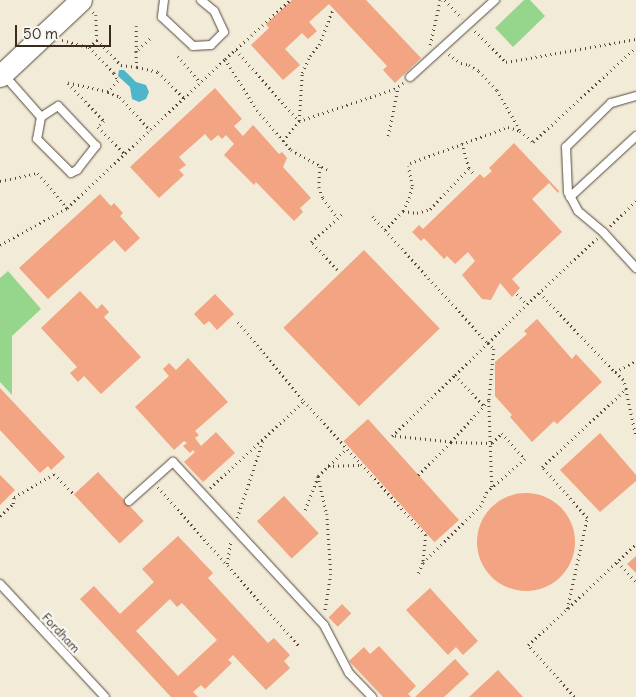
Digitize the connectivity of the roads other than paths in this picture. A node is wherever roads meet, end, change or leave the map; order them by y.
1 (164, 0) edge
2 (202, 0) edge
3 (495, 0) edge
4 (75, 5) edge
5 (1, 75) edge
6 (410, 77) dead end
7 (636, 96) edge
8 (40, 117) junction
9 (636, 136) edge
10 (570, 197) junction
11 (636, 268) edge
12 (129, 501) dead end
13 (0, 584) edge
14 (105, 697) edge
15 (372, 697) edge

1 - 2 lane
3 - 6 lane
4 - 5 street
5 - 8 lane
7 - 10 lane
8 - 8 lane
9 - 10 lane
10 - 11 lane
12 - 15 lane
13 - 14 lane, Fordham

